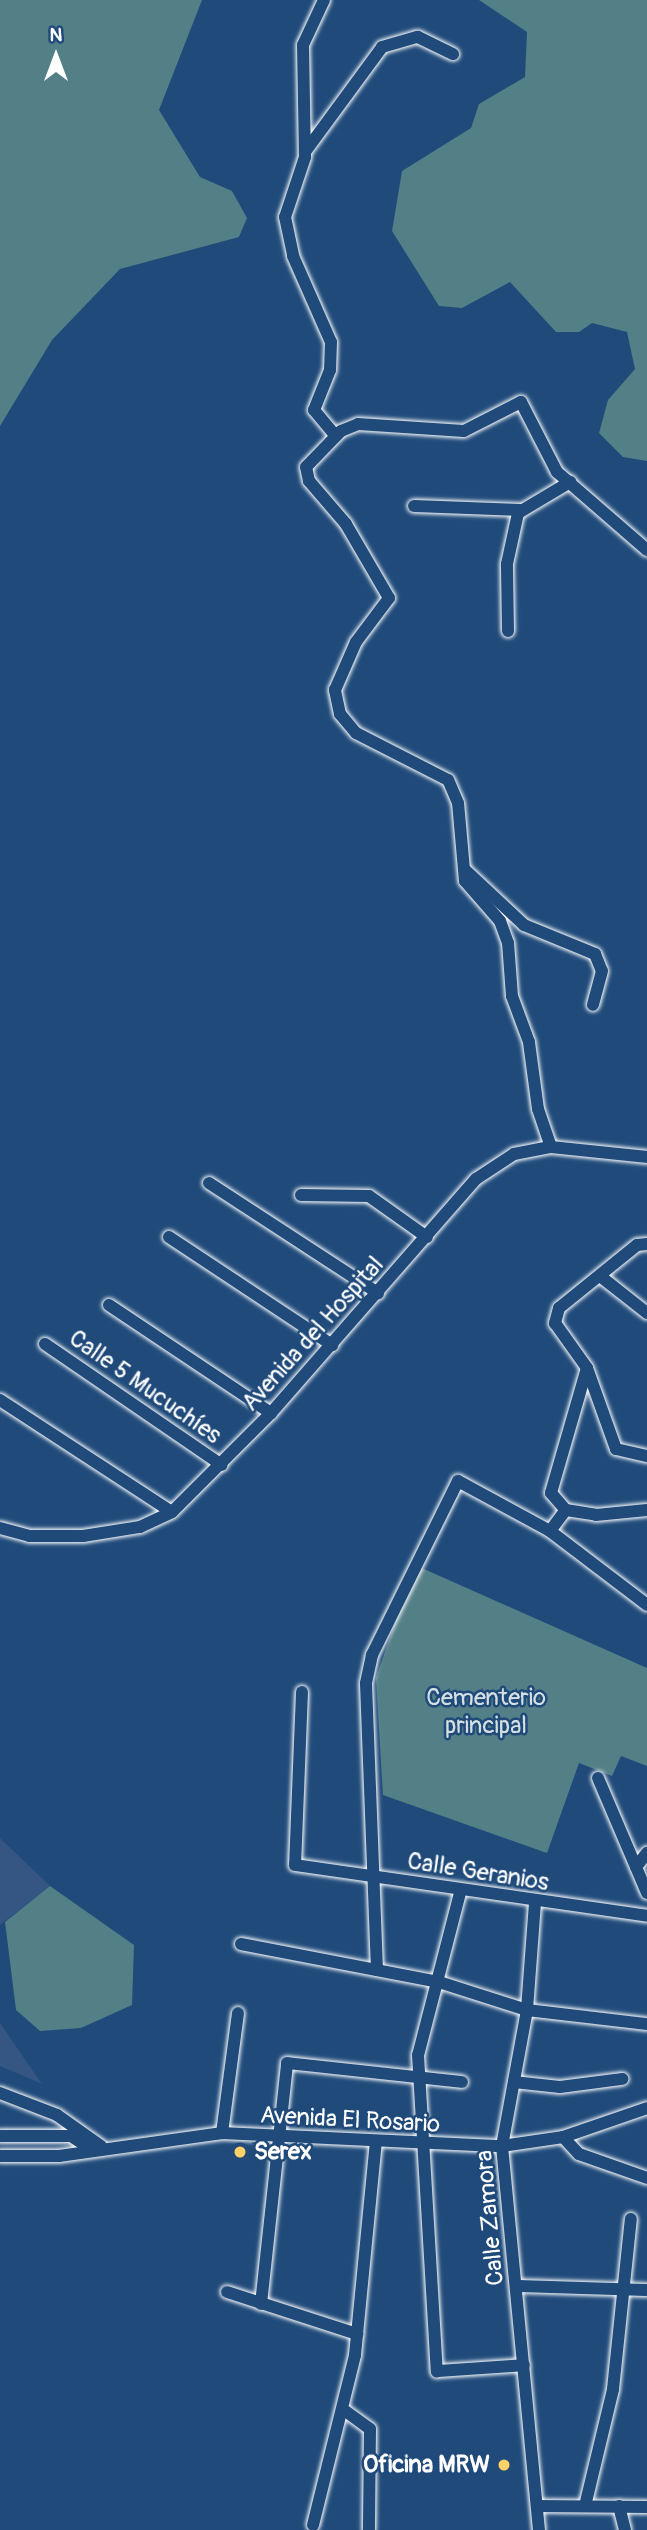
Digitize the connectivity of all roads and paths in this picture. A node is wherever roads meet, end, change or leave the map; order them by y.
1 (324, 0) edge
2 (453, 54) dead end
3 (305, 152) junction
4 (336, 436) junction
5 (570, 482) junction
6 (414, 506) dead end
7 (521, 510) junction
8 (647, 550) edge
9 (508, 631) dead end
10 (462, 867) junction
11 (593, 1005) dead end
12 (551, 1147) junction
13 (647, 1157) edge
14 (209, 1183) dead end
15 (301, 1195) dead end
16 (169, 1237) dead end
17 (427, 1237) junction
18 (647, 1244) edge
19 (600, 1276) junction
20 (378, 1293) junction
21 (109, 1305) dead end
22 (647, 1313) edge
23 (45, 1344) dead end
24 (332, 1345) junction
25 (587, 1368) junction
26 (0, 1400) edge
27 (271, 1413) junction
28 (647, 1456) edge
29 (222, 1465) junction
30 (566, 1510) junction
31 (647, 1510) edge
32 (172, 1512) junction
33 (0, 1528) edge
34 (550, 1531) junction
35 (647, 1605) edge
36 (302, 1692) dead end
37 (598, 1778) dead end
38 (647, 1853) edge
39 (636, 1867) junction
40 (374, 1876) junction
41 (460, 1893) junction
42 (647, 1893) edge
43 (535, 1903) junction
44 (647, 1916) edge
45 (241, 1944) dead end
46 (376, 1970) junction
47 (439, 1982) junction
48 (527, 2010) junction
49 (238, 2013) dead end
50 (647, 2024) edge
51 (418, 2077) junction
52 (622, 2079) dead end
53 (462, 2082) dead end
54 (514, 2082) junction
55 (0, 2093) edge
56 (647, 2108) edge
57 (222, 2133) junction
58 (0, 2136) edge
59 (563, 2137) junction
60 (281, 2138) junction
61 (376, 2141) junction
62 (102, 2146) junction
63 (423, 2146) junction
64 (502, 2146) junction
65 (88, 2147) junction
66 (0, 2156) edge
67 (647, 2178) edge
68 (631, 2219) dead end
69 (517, 2286) junction
70 (627, 2288) junction
71 (647, 2290) edge
72 (228, 2292) dead end
73 (261, 2304) junction
74 (357, 2334) junction
75 (524, 2365) junction
76 (344, 2410) junction
77 (537, 2506) junction
78 (585, 2506) junction
79 (620, 2506) junction
80 (647, 2507) edge
81 (313, 2525) dead end
82 (369, 2530) edge
83 (539, 2530) edge
84 (625, 2530) edge

1 - 3 street
2 - 3 street
3 - 4 street
4 - 5 street
4 - 10 street
5 - 7 street
5 - 8 street
6 - 7 street
7 - 9 street
10 - 11 street
10 - 12 street
12 - 13 street, Avenida del Hospital
12 - 17 street, Avenida del Hospital
14 - 20 street
15 - 17 street
16 - 24 street
17 - 20 street, Avenida del Hospital
18 - 19 street
19 - 22 street
19 - 25 street
20 - 24 street, Avenida del Hospital
21 - 27 street
23 - 29 street, Calle 5 Mucuchíes
24 - 27 street, Avenida del Hospital
25 - 28 street
25 - 30 street
26 - 32 street
27 - 29 street, Avenida del Hospital
29 - 32 street, Avenida del Hospital
30 - 31 street
30 - 34 street
32 - 33 street, Avenida del Hospital
34 - 35 street
34 - 40 street
36 - 40 street, Calle Geranios
37 - 39 street
38 - 39 street
39 - 42 street
40 - 41 street, Calle Geranios
40 - 46 street
41 - 43 street, Calle Geranios
41 - 47 street
43 - 44 street, Calle Geranios
43 - 48 street, Calle Zamora
45 - 46 street
46 - 47 street
47 - 48 street
47 - 51 street
48 - 50 street
48 - 54 street, Calle Zamora
49 - 57 street
51 - 53 street
51 - 60 street
51 - 63 street
52 - 54 street
54 - 64 street, Calle Zamora
55 - 62 street
56 - 59 street, Avenida El Rosario
57 - 60 street, Avenida El Rosario
57 - 62 street, Avenida El Rosario
58 - 65 street, Avenida El Rosario
59 - 64 street, Avenida El Rosario
59 - 67 street
60 - 61 street, Avenida El Rosario
60 - 73 street
61 - 63 street, Avenida El Rosario
61 - 74 street
62 - 65 street, Avenida El Rosario
63 - 64 street, Avenida El Rosario
63 - 75 street
64 - 69 street, Calle Zamora
65 - 66 street, Avenida El Rosario
68 - 70 street
69 - 70 street
69 - 75 street, Calle Zamora
70 - 71 street
70 - 78 street
72 - 73 street
73 - 74 street
74 - 76 street
75 - 77 street, Calle Zamora
76 - 81 street
76 - 82 street
77 - 78 street
77 - 83 street, Calle Zamora
78 - 79 street
79 - 80 street
79 - 84 street

